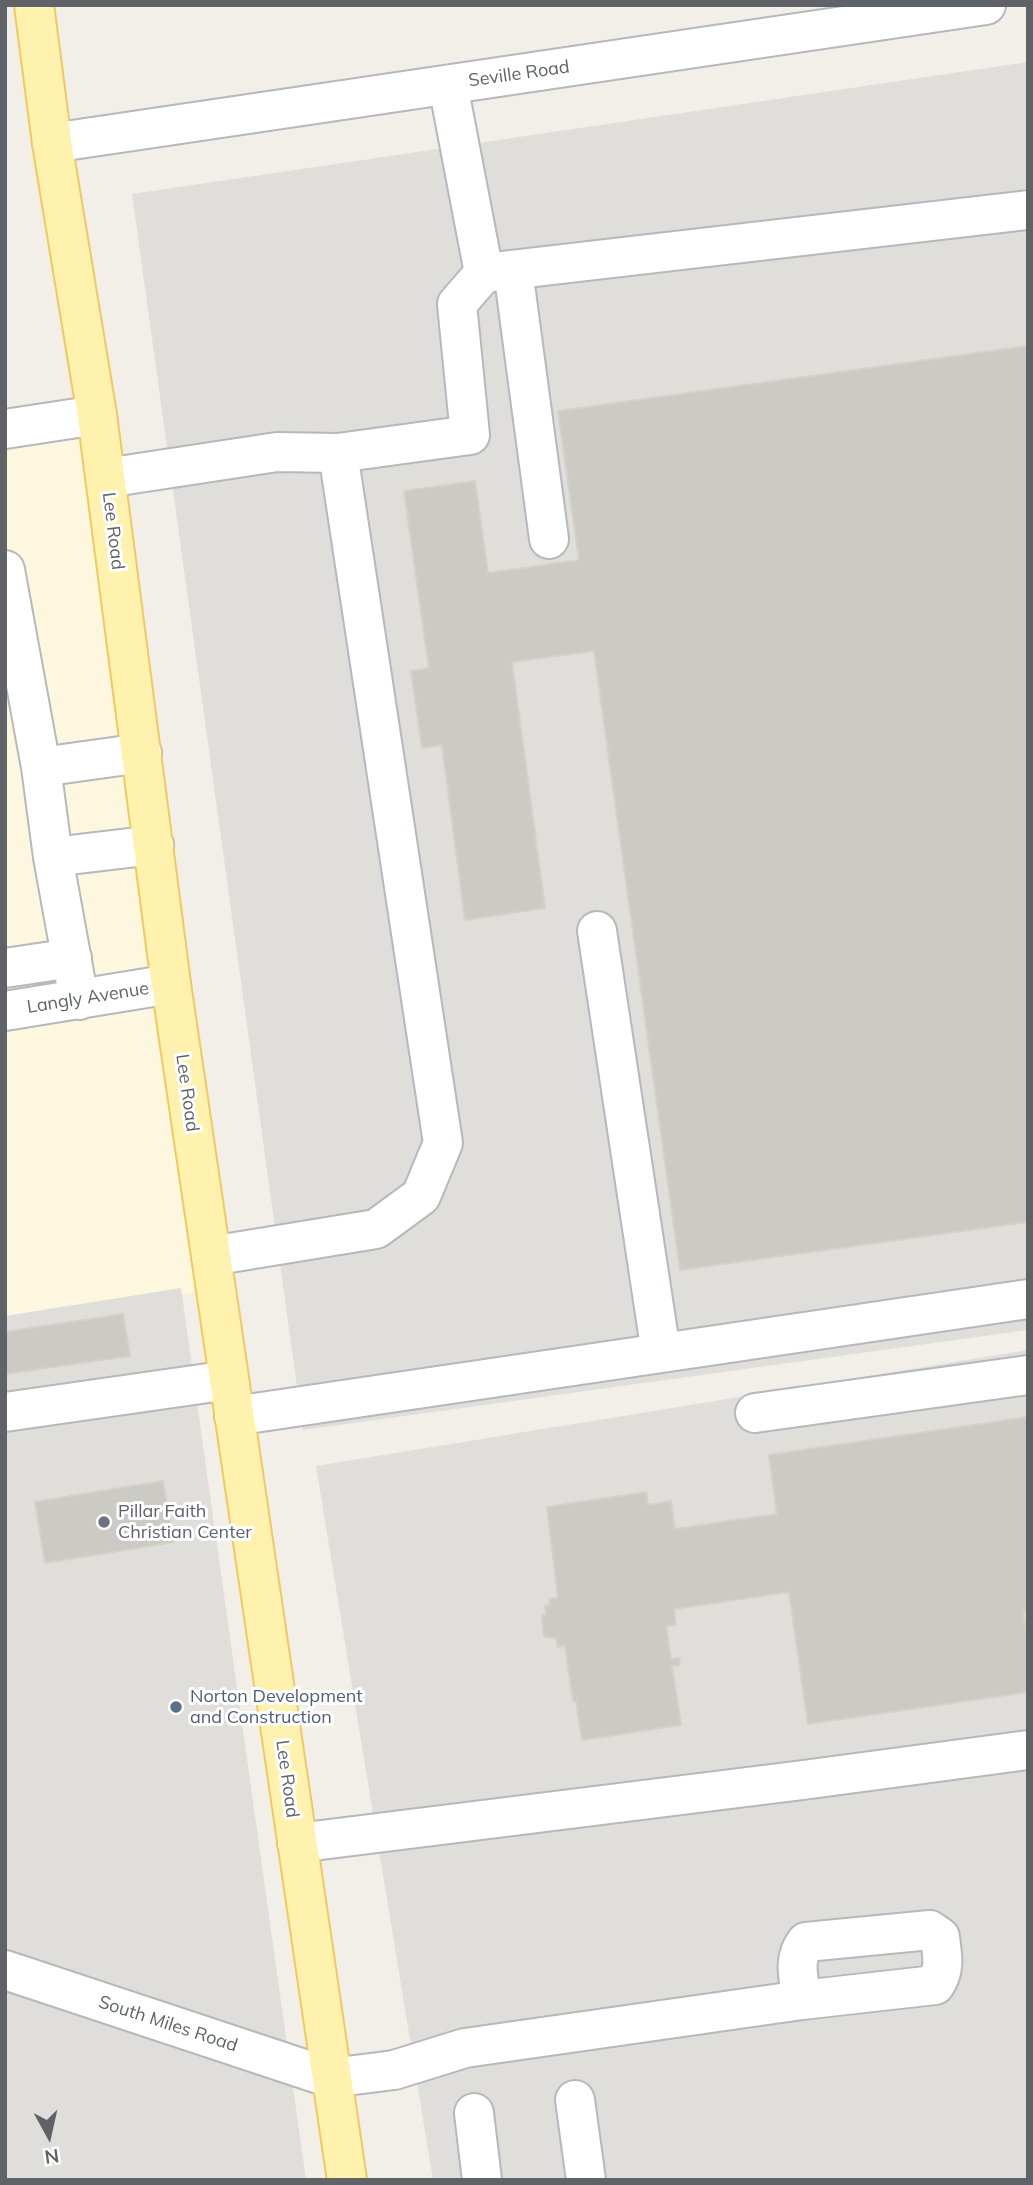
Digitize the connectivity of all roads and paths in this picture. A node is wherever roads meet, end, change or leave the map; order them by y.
1 (34, 5) edge
2 (986, 5) edge
3 (447, 85) junction
4 (52, 143) junction
5 (1028, 210) edge
6 (498, 272) junction
7 (97, 415) junction
8 (5, 429) edge
9 (338, 453) junction
10 (106, 478) junction
11 (549, 539) dead end
12 (5, 570) edge
13 (142, 753) junction
14 (41, 767) junction
15 (154, 845) junction
16 (53, 857) junction
17 (597, 931) dead end
18 (72, 958) junction
19 (5, 968) edge
20 (171, 984) junction
21 (79, 1000) junction
22 (5, 1011) edge
23 (211, 1256) junction
24 (1028, 1299) edge
25 (661, 1353) junction
26 (1028, 1375) edge
27 (232, 1398) junction
28 (5, 1412) edge
29 (755, 1413) dead end
30 (1028, 1749) edge
31 (297, 1843) junction
32 (5, 1970) edge
33 (802, 2000) dead end
34 (331, 2078) junction
35 (575, 2100) dead end
36 (474, 2113) dead end
37 (347, 2180) edge
38 (482, 2180) edge
39 (586, 2180) edge

1 - 4 main road, Lee Road
2 - 3 street, Seville Road
3 - 4 street, Seville Road
3 - 6 street
4 - 7 main road, Lee Road
5 - 6 street
6 - 9 street
6 - 11 street
7 - 8 street
7 - 10 main road, Lee Road
9 - 10 street
9 - 23 street
10 - 13 main road, Lee Road
12 - 14 street
13 - 14 street
13 - 15 main road, Lee Road
14 - 16 street
15 - 16 street
15 - 20 main road, Lee Road
16 - 18 street
17 - 25 street
18 - 19 street
18 - 21 street
20 - 21 street, Langly Avenue
20 - 23 main road, Lee Road
21 - 22 street, Langly Avenue
23 - 27 main road, Lee Road
24 - 25 street
25 - 27 street
26 - 29 street
27 - 28 street
27 - 31 main road, Lee Road
30 - 31 street
31 - 34 main road, Lee Road
32 - 34 street, South Miles Road
33 - 34 street
34 - 37 main road, Lee Road
35 - 39 street
36 - 38 street

